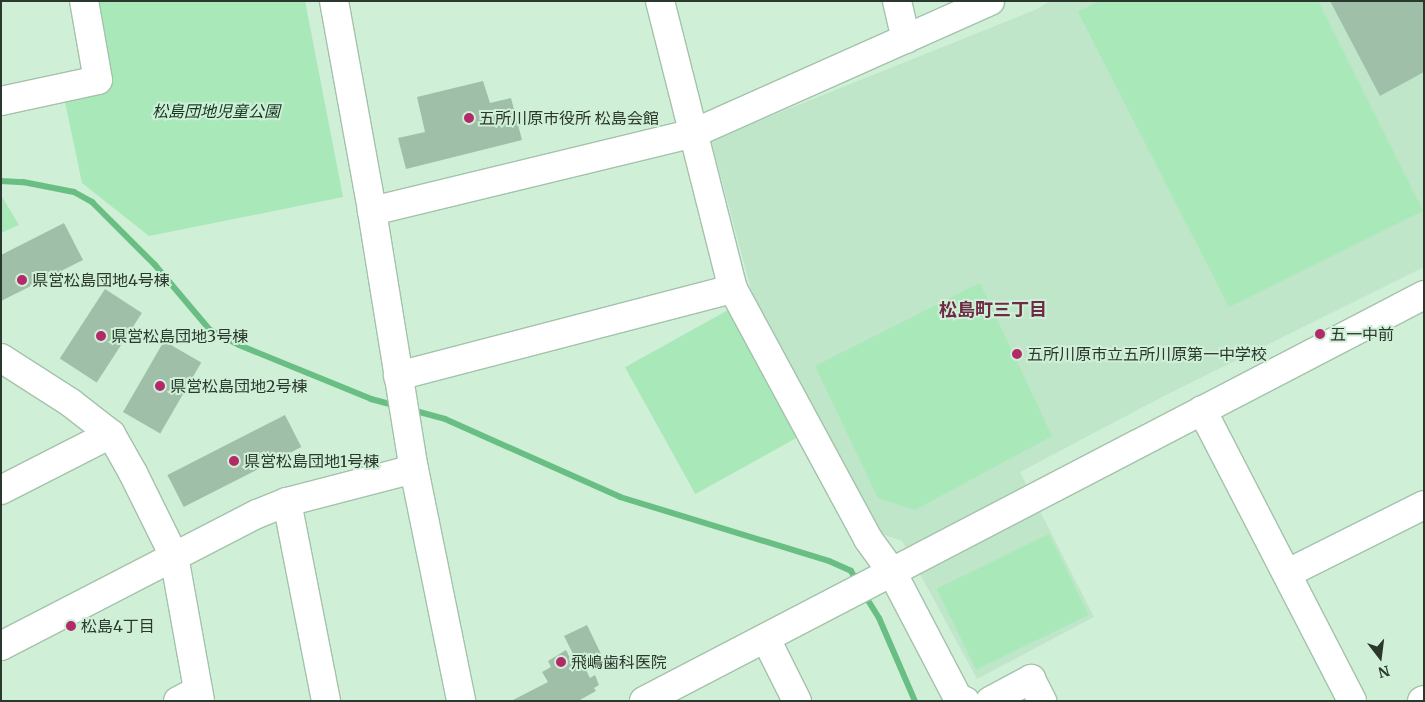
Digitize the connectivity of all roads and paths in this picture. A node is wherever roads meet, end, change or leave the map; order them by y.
1 (84, 1) edge
2 (334, 1) edge
3 (660, 1) edge
4 (897, 1) edge
5 (990, 1) edge
6 (906, 39) junction
7 (1, 101) edge
8 (694, 133) junction
9 (372, 211) junction
10 (732, 289) junction
11 (1424, 295) edge
12 (1, 358) edge
13 (399, 382) junction
14 (1202, 410) junction
15 (111, 434) junction
16 (414, 469) junction
17 (1, 490) edge
18 (287, 502) junction
19 (1424, 505) edge
20 (174, 556) junction
21 (1288, 573) junction
22 (886, 575) junction
23 (766, 639) junction
24 (1, 646) edge
25 (192, 697) edge
26 (326, 701) edge
27 (461, 701) edge
28 (644, 701) edge
29 (797, 701) edge
30 (965, 701) edge
31 (990, 701) edge
32 (1042, 701) edge
33 (1352, 701) edge

1 - 7 street
2 - 9 street
3 - 8 street
4 - 6 street
5 - 6 street
6 - 8 street
8 - 9 street
8 - 10 street
9 - 13 street
10 - 13 street
10 - 22 street
11 - 14 street
12 - 15 street
13 - 16 street
14 - 21 street
14 - 22 street
15 - 17 street
15 - 20 street
16 - 18 street
16 - 27 street
18 - 20 street
18 - 26 street
19 - 21 street
20 - 24 street
20 - 25 street
21 - 33 street
22 - 23 street
22 - 30 street
23 - 28 street
23 - 29 street
31 - 32 street

